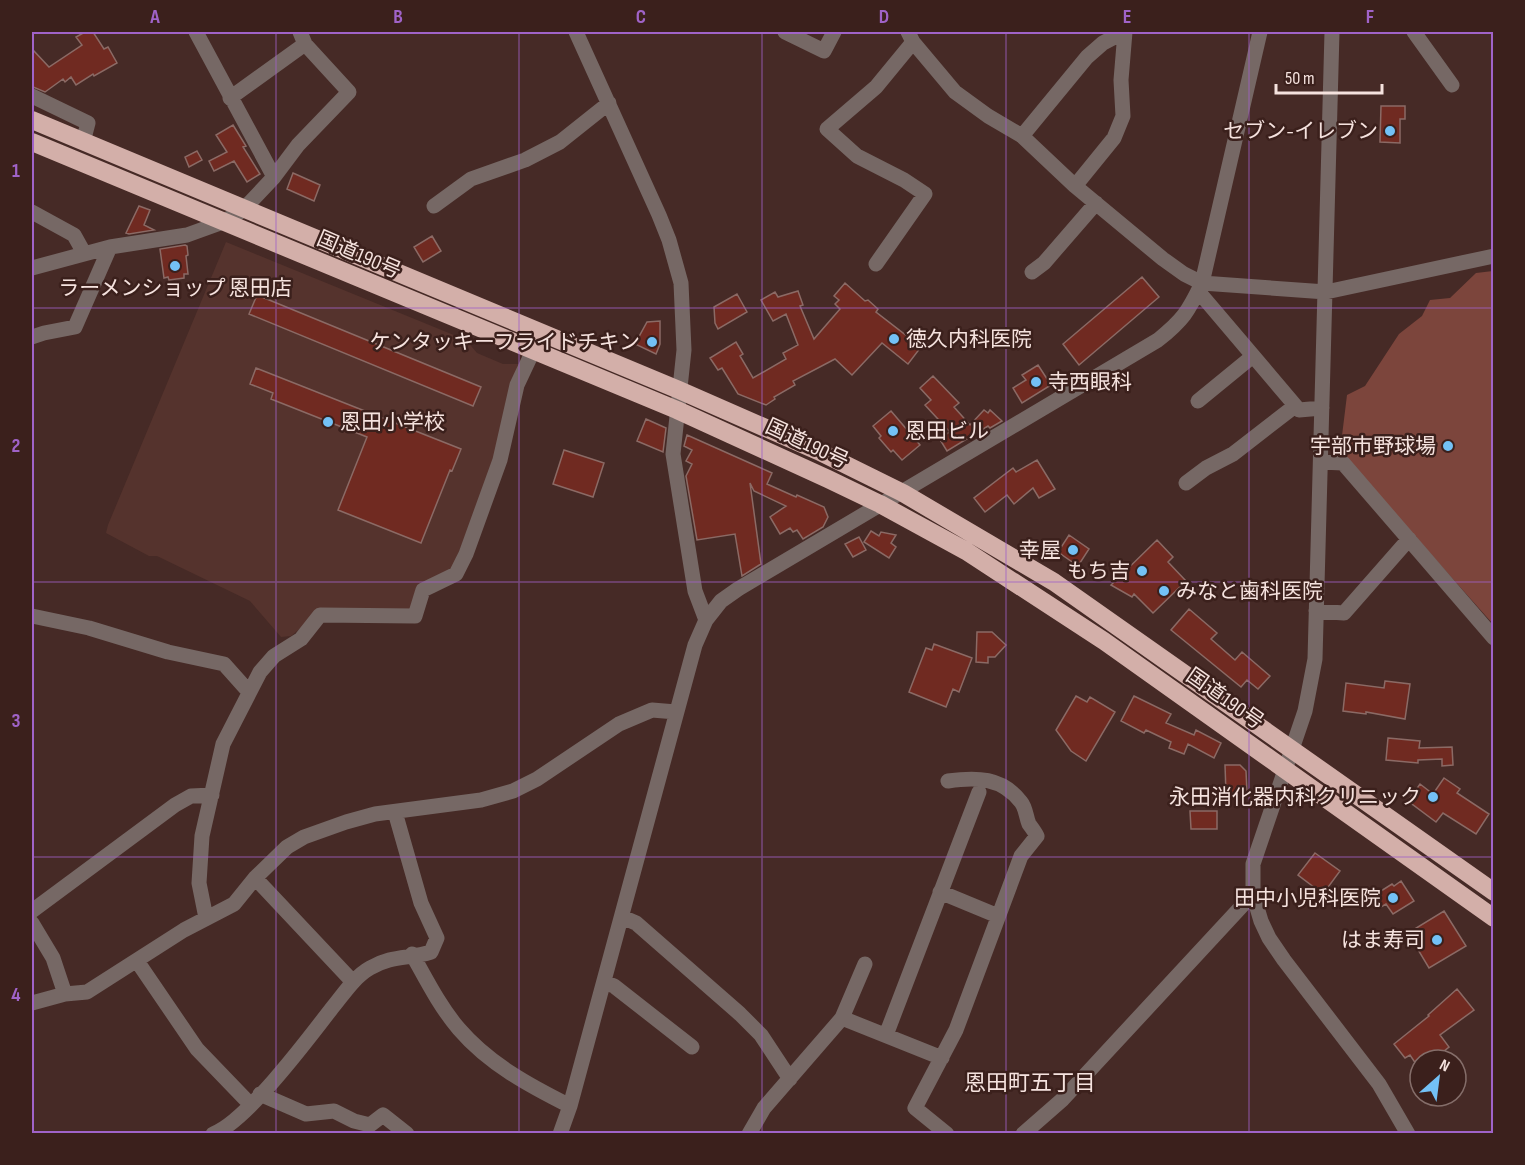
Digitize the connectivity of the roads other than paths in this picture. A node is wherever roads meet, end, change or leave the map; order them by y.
1 (196, 32) edge
2 (576, 32) edge
3 (785, 32) edge
4 (834, 32) edge
5 (1125, 32) edge
6 (1260, 32) edge
7 (1332, 32) edge
8 (1414, 32) edge
9 (911, 37) edge
10 (303, 38) edge
11 (1452, 85) dead end
12 (32, 96) edge
13 (230, 98) junction
14 (609, 104) junction
15 (32, 120) edge
16 (1022, 136) junction
17 (32, 142) edge
18 (83, 142) junction
19 (274, 177) junction
20 (1075, 186) junction
21 (1096, 202) junction
22 (434, 206) dead end
23 (243, 210) junction
24 (32, 212) edge
25 (223, 222) junction
26 (110, 247) junction
27 (84, 253) junction
28 (1494, 256) edge
29 (876, 264) dead end
30 (32, 268) edge
31 (1032, 272) dead end
32 (1200, 287) junction
33 (1326, 292) junction
34 (32, 337) edge
35 (533, 351) junction
36 (1253, 356) junction
37 (679, 390) junction
38 (1198, 401) dead end
39 (1295, 406) junction
40 (1322, 408) junction
41 (677, 410) junction
42 (1322, 462) junction
43 (1186, 483) dead end
44 (903, 492) junction
45 (880, 504) junction
46 (1409, 539) junction
47 (1316, 611) junction
48 (32, 616) edge
49 (706, 620) junction
50 (1494, 638) edge
51 (249, 692) junction
52 (676, 712) junction
53 (1292, 749) junction
54 (1285, 770) junction
55 (948, 781) dead end
56 (979, 792) dead end
57 (212, 795) junction
58 (395, 812) junction
59 (255, 878) junction
60 (940, 892) junction
61 (1494, 892) edge
62 (1253, 894) junction
63 (32, 911) edge
64 (998, 916) junction
65 (622, 917) junction
66 (206, 918) junction
67 (1494, 918) edge
68 (32, 923) edge
69 (411, 954) junction
70 (136, 961) junction
71 (865, 964) dead end
72 (353, 982) junction
73 (604, 982) junction
74 (65, 994) junction
75 (32, 1003) edge
76 (842, 1018) junction
77 (886, 1035) junction
78 (692, 1047) dead end
79 (942, 1058) junction
80 (790, 1079) junction
81 (255, 1100) junction
82 (570, 1106) junction
83 (213, 1134) edge
84 (407, 1134) edge
85 (560, 1134) edge
86 (749, 1134) edge
87 (947, 1134) edge
88 (1023, 1134) edge
89 (1408, 1134) edge

1 - 13 street
2 - 14 street
3 - 4 street
5 - 16 street
5 - 20 street
6 - 32 street
7 - 33 street
8 - 11 street
9 - 16 street
9 - 29 street
10 - 13 street
10 - 19 street
12 - 18 street
13 - 19 street
14 - 22 street
14 - 37 street
15 - 18 highway, 国道190号
16 - 20 street
17 - 25 highway, 国道190号
18 - 23 highway, 国道190号
19 - 23 street
20 - 21 street
21 - 31 street
21 - 32 street
23 - 25 street
23 - 37 highway, 国道190号
24 - 27 street
25 - 26 street
25 - 35 highway, 国道190号
26 - 27 street
26 - 34 street
27 - 30 street
28 - 33 street
32 - 33 street
32 - 36 street
32 - 44 street
33 - 40 street
35 - 41 highway, 国道190号
35 - 51 street
36 - 38 street
36 - 39 street
37 - 41 street
37 - 44 highway, 国道190号
39 - 40 street
39 - 43 street
40 - 42 street
41 - 45 highway, 国道190号
41 - 49 street
42 - 46 street
42 - 47 street
44 - 45 street
44 - 53 highway, 国道190号
45 - 49 street
45 - 54 highway, 国道190号
46 - 47 street
46 - 50 street
47 - 53 street
48 - 51 street
49 - 52 street
51 - 57 street
52 - 58 street
52 - 65 street
53 - 54 street
53 - 61 highway, 国道190号
54 - 62 street
54 - 67 highway, 国道190号
55 - 64 street
56 - 60 street
57 - 63 street
57 - 66 street
58 - 59 street
58 - 69 street
59 - 66 street
59 - 72 street
60 - 64 street
60 - 77 street
62 - 88 street
62 - 89 street
64 - 79 street
65 - 73 street
65 - 80 street
66 - 70 street
68 - 74 street
69 - 72 street
69 - 82 street
70 - 74 street
70 - 81 street
71 - 76 street
72 - 81 street
73 - 78 street
73 - 82 street
74 - 75 street
76 - 77 street
76 - 80 street
77 - 79 street
79 - 87 street
80 - 86 street
81 - 83 street
81 - 84 street
82 - 85 street

